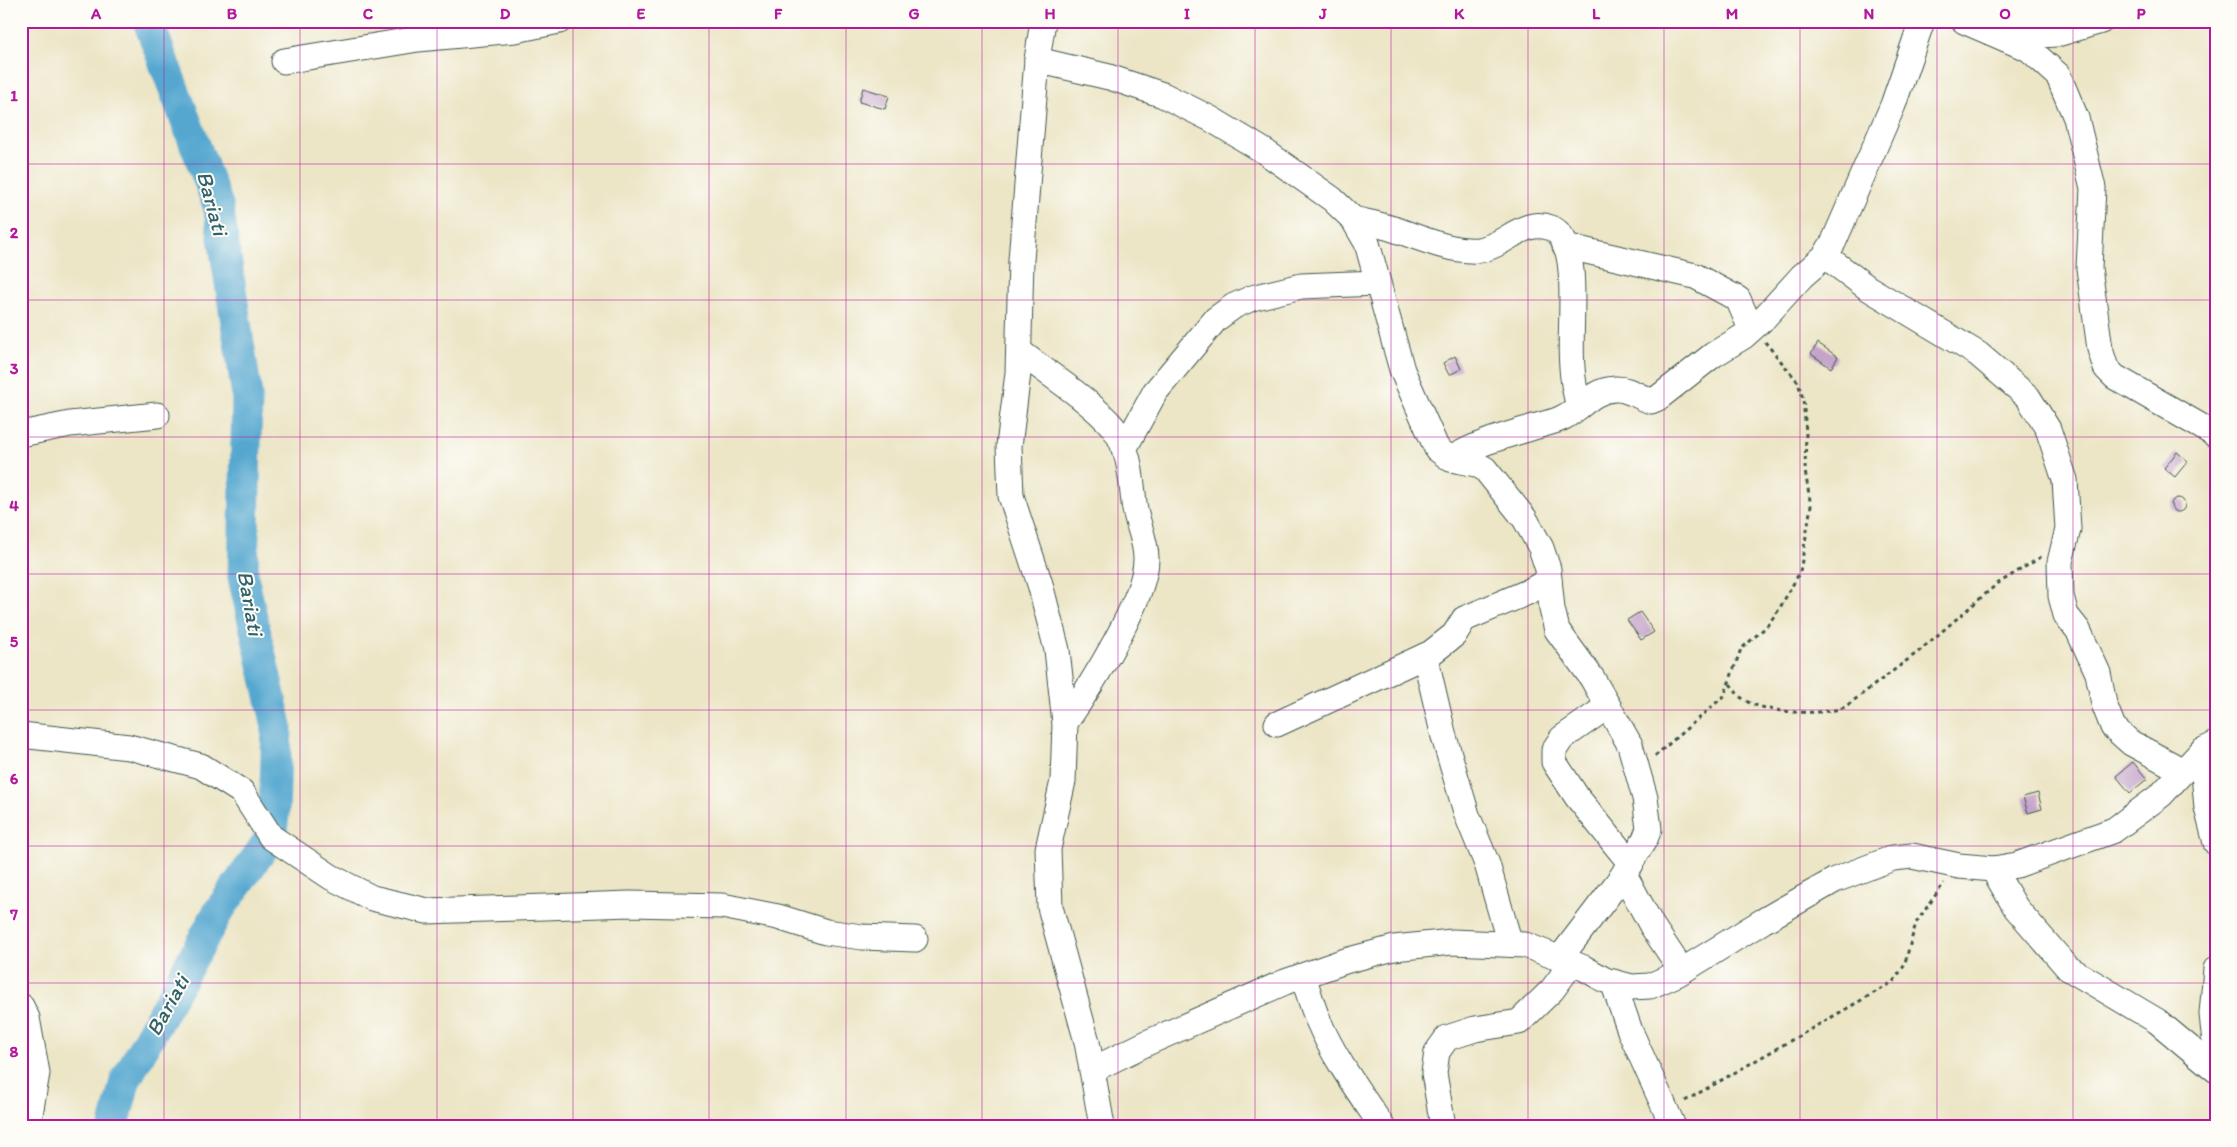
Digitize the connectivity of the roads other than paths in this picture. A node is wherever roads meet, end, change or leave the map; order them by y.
1 (559, 21) edge
2 (1043, 21) edge
3 (1922, 21) edge
4 (1964, 21) edge
5 (2101, 21) edge
6 (2002, 37) junction
7 (1038, 60) junction
8 (284, 61) dead end
9 (1353, 219) junction
10 (1565, 246) junction
11 (1825, 256) junction
12 (1378, 283) junction
13 (1753, 328) junction
14 (1019, 351) junction
15 (1578, 406) junction
16 (157, 415) dead end
17 (21, 434) edge
18 (2216, 434) edge
19 (1124, 449) junction
20 (1451, 459) junction
21 (1549, 580) junction
22 (1425, 656) junction
23 (1608, 706) junction
24 (1065, 723) junction
25 (1277, 724) dead end
26 (21, 735) edge
27 (2209, 748) edge
28 (2183, 771) junction
29 (2216, 843) edge
30 (1628, 869) junction
31 (1993, 869) junction
32 (914, 939) dead end
33 (1510, 944) junction
34 (1566, 960) junction
35 (2216, 969) edge
36 (1682, 971) junction
37 (1303, 976) junction
38 (1613, 982) junction
39 (21, 1006) edge
40 (2216, 1054) edge
41 (1092, 1070) junction
42 (2216, 1070) edge
43 (1669, 1118) edge
44 (28, 1126) edge
45 (1102, 1126) edge
46 (1382, 1126) edge
47 (1443, 1126) edge

1 - 8 street
2 - 7 street
3 - 11 street
4 - 6 street
5 - 6 street
6 - 18 street
7 - 9 street
7 - 14 street
9 - 10 street
9 - 12 street
10 - 13 street
10 - 15 street
11 - 13 street
11 - 28 street
12 - 19 street
12 - 20 street
13 - 15 street
14 - 19 street
14 - 24 street
15 - 20 street
16 - 17 street
19 - 24 street
20 - 21 street
21 - 22 street
21 - 23 street
22 - 25 street
22 - 33 street
23 - 30 street
23 - 30 street
24 - 41 street
26 - 32 street
27 - 28 street
27 - 29 street
28 - 31 street
30 - 34 street
30 - 36 street
31 - 36 street
31 - 42 street
33 - 34 street
33 - 37 street
34 - 38 street
34 - 47 street
35 - 40 street
36 - 38 street
37 - 41 street
37 - 46 street
38 - 43 street
39 - 44 street
41 - 45 street

